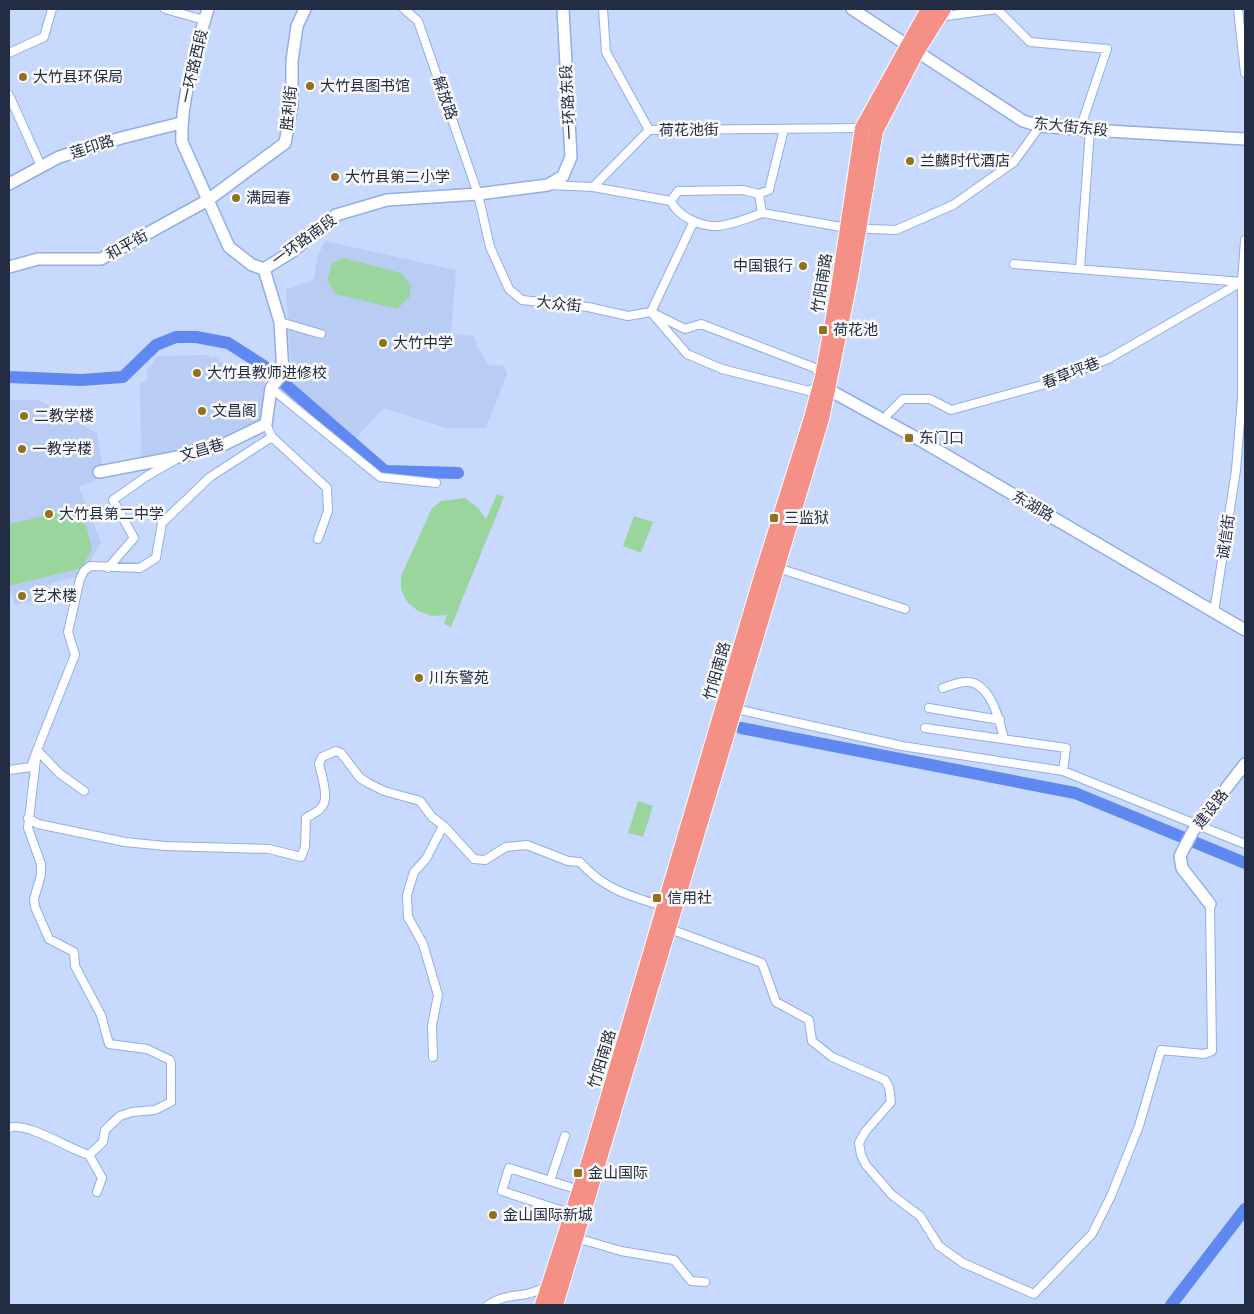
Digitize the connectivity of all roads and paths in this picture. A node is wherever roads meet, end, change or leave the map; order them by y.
1 (52, 9) edge
2 (165, 9) edge
3 (304, 9) edge
4 (404, 9) edge
5 (602, 9) edge
6 (852, 9) edge
7 (997, 9) edge
8 (1238, 9) edge
9 (560, 11) edge
10 (937, 12) edge
11 (206, 14) edge
12 (912, 49) junction
13 (9, 53) edge
14 (1245, 73) edge
15 (9, 96) edge
16 (181, 123) junction
17 (1040, 126) junction
18 (862, 128) junction
19 (784, 129) junction
20 (649, 130) junction
21 (1085, 130) junction
22 (1245, 139) edge
23 (41, 166) junction
24 (9, 184) edge
25 (548, 185) junction
26 (593, 187) junction
27 (478, 194) junction
28 (760, 194) junction
29 (208, 200) junction
30 (671, 201) junction
31 (762, 213) junction
32 (694, 221) junction
33 (853, 228) junction
34 (1245, 240) edge
35 (1014, 264) dead end
36 (9, 267) edge
37 (264, 269) junction
38 (1080, 269) junction
39 (1244, 282) edge
40 (652, 312) junction
41 (280, 322) junction
42 (321, 334) dead end
43 (826, 384) junction
44 (271, 388) junction
45 (1244, 398) edge
46 (888, 414) junction
47 (266, 424) junction
48 (272, 438) junction
49 (183, 456) junction
50 (99, 472) dead end
51 (436, 483) dead end
52 (318, 539) dead end
53 (108, 568) junction
54 (778, 568) junction
55 (1215, 608) junction
56 (905, 609) dead end
57 (1245, 623) edge
58 (1245, 630) edge
59 (943, 688) dead end
60 (929, 708) dead end
61 (736, 709) junction
62 (1000, 720) junction
63 (925, 728) dead end
64 (1004, 739) junction
65 (37, 750) junction
66 (1245, 764) edge
67 (9, 770) edge
68 (1063, 771) junction
69 (1245, 774) edge
70 (84, 791) dead end
71 (28, 818) junction
72 (443, 826) junction
73 (1199, 829) junction
74 (1245, 844) edge
75 (1210, 904) joint
76 (670, 908) junction
77 (670, 929) junction
78 (433, 1057) dead end
79 (9, 1128) edge
80 (564, 1136) dead end
81 (89, 1154) junction
82 (550, 1182) junction
83 (579, 1190) junction
84 (97, 1192) dead end
85 (572, 1214) junction
86 (570, 1238) junction
87 (705, 1282) dead end
88 (547, 1286) junction
89 (488, 1305) edge
90 (542, 1305) edge
91 (556, 1305) edge

1 - 13 street
2 - 11 street
3 - 29 street, 胜利街
4 - 27 street, 解放路
5 - 20 street, 荷花池街
6 - 12 street, 东大街东段
7 - 10 street
7 - 21 street
8 - 14 street
9 - 25 street, 一环路东段
10 - 12 highway
11 - 16 street, 一环路西段
12 - 17 street, 东大街东段
12 - 18 highway, 竹阳南路
12 - 33 highway, 竹阳南路
15 - 23 street
16 - 23 street, 莲印路
16 - 29 street, 一环路南段
17 - 21 street, 东大街东段
17 - 33 street
18 - 19 street, 荷花池街
18 - 33 highway, 竹阳南路
19 - 20 street, 荷花池街
19 - 28 street
20 - 26 street
21 - 22 street, 东大街东段
21 - 38 street
23 - 24 street, 莲印路
25 - 26 street
25 - 27 street, 一环路南段
26 - 30 street
27 - 37 street, 一环路南段
27 - 40 street, 大众街
28 - 30 street
28 - 31 street
29 - 36 street, 和平街
29 - 37 street, 一环路南段
30 - 32 street
31 - 32 street
31 - 33 street
32 - 40 street
33 - 43 highway, 竹阳南路
34 - 39 street, 诚信街
35 - 38 street
37 - 41 street
38 - 39 street
39 - 45 street, 诚信街
39 - 46 street, 春草坪巷
40 - 43 street
40 - 43 street
41 - 42 street
41 - 44 street
43 - 46 street, 东湖路
43 - 54 highway, 竹阳南路
43 - 55 street, 东湖路
43 - 76 highway, 竹阳南路
44 - 47 street
44 - 51 street
45 - 55 street, 诚信街
46 - 55 street, 东湖路
47 - 48 street
47 - 49 street, 文昌巷
48 - 52 street
48 - 53 street
49 - 50 street, 文昌巷
49 - 53 street
53 - 65 street
54 - 56 street
54 - 61 highway, 竹阳南路
55 - 57 street, 东湖路
55 - 58 street, 东湖路
59 - 62 street
60 - 62 street
61 - 68 street
61 - 76 highway, 竹阳南路
62 - 64 street
63 - 64 street
64 - 68 street
65 - 67 street
65 - 70 street
65 - 71 street
66 - 73 street, 建设路
68 - 73 street
69 - 73 street, 建设路
71 - 72 street
71 - 81 street
72 - 76 street
72 - 78 street
73 - 74 street
73 - 75 street, 建设路
75 - 77 street
76 - 77 highway, 竹阳南路
76 - 83 highway, 竹阳南路
77 - 86 highway, 竹阳南路
79 - 81 street
80 - 82 street
81 - 84 street
82 - 83 street
82 - 85 street
83 - 85 highway, 竹阳南路
85 - 86 highway, 竹阳南路
86 - 87 street
86 - 88 highway, 竹阳南路
86 - 91 highway, 竹阳南路
88 - 89 street
88 - 90 highway, 竹阳南路

